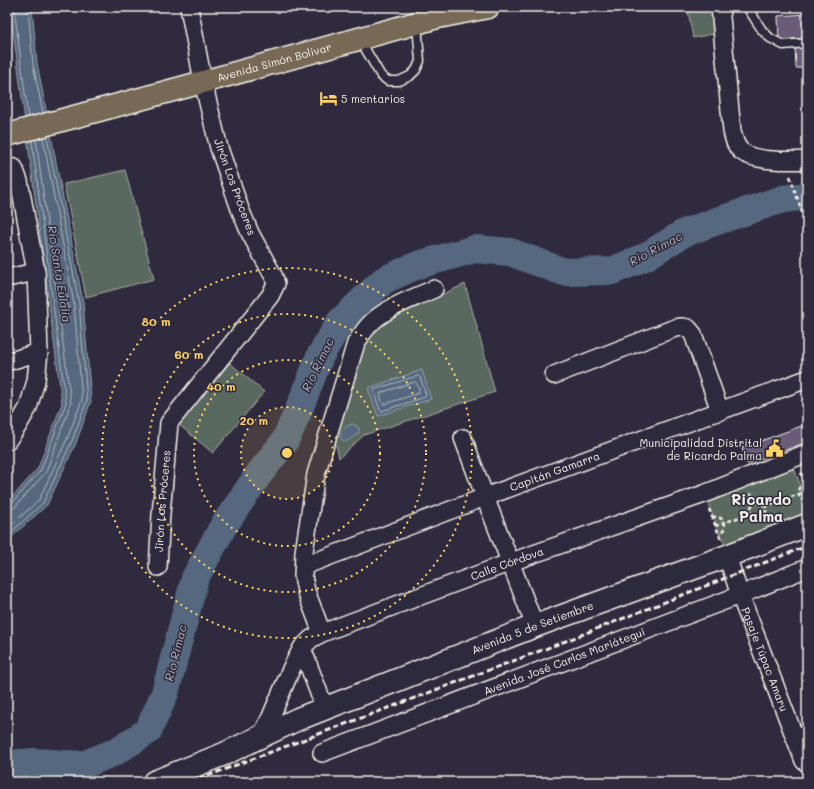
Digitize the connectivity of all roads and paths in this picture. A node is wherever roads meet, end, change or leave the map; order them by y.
1 (189, 7) edge
2 (488, 7) edge
3 (720, 7) edge
4 (747, 7) edge
5 (417, 23) junction
6 (359, 39) junction
7 (807, 43) edge
8 (203, 82) junction
9 (10, 134) edge
10 (807, 160) edge
11 (7, 167) edge
12 (791, 179) dead end
13 (807, 227) edge
14 (36, 272) junction
15 (7, 278) edge
16 (434, 289) dead end
17 (39, 352) junction
18 (7, 362) edge
19 (554, 375) dead end
20 (807, 379) edge
21 (720, 411) junction
22 (463, 438) dead end
23 (7, 441) edge
24 (807, 453) edge
25 (805, 482) dead end
26 (807, 491) edge
27 (704, 494) junction
28 (799, 494) junction
29 (484, 497) junction
30 (807, 502) edge
31 (765, 507) junction
32 (751, 513) junction
33 (712, 518) junction
34 (724, 523) junction
35 (715, 526) junction
36 (807, 526) edge
37 (718, 534) junction
38 (727, 556) junction
39 (510, 562) junction
40 (304, 566) junction
41 (158, 567) dead end
42 (807, 568) edge
43 (740, 595) junction
44 (535, 626) junction
45 (322, 633) junction
46 (302, 648) junction
47 (325, 709) junction
48 (262, 736) junction
49 (322, 753) dead end
50 (804, 761) dead end
51 (154, 782) edge

1 - 8 street, Jirón Los Próceres
2 - 5 highway, Avenida Simón Bolívar
3 - 10 street
4 - 7 lane
5 - 6 highway, Avenida Simón Bolívar
5 - 6 lane
6 - 8 highway, Avenida Simón Bolívar
8 - 9 highway, Avenida Simón Bolívar
8 - 41 street, Jirón Los Próceres
11 - 14 street
12 - 13 path
14 - 15 street
14 - 17 street
16 - 40 street
17 - 18 street
17 - 23 street
19 - 21 street
20 - 21 street, Capitán Gamarra
21 - 29 street, Capitán Gamarra
22 - 29 street
24 - 27 street, Calle Córdova
25 - 28 path
26 - 28 path
27 - 33 path
27 - 39 street, Calle Córdova
28 - 30 path
28 - 31 path
29 - 39 street
29 - 40 street, Capitán Gamarra
31 - 32 path
31 - 32 path
32 - 34 path
33 - 34 path
33 - 35 path
34 - 35 path
34 - 37 path
35 - 37 path
36 - 38 street, Avenida 5 de Setiembre
37 - 38 path
38 - 43 street, Pasaje Túpac Amaru
38 - 44 street, Avenida 5 de Setiembre
39 - 44 street
39 - 45 street, Calle Córdova
40 - 45 street
42 - 43 street, Avenida José Carlos Mariátegui
43 - 49 street, Avenida José Carlos Mariátegui
43 - 50 street, Pasaje Túpac Amaru
44 - 47 street, Avenida 5 de Setiembre
45 - 46 street, Calle Córdova
46 - 47 street
46 - 48 street, Calle Córdova
47 - 48 street, Avenida 5 de Setiembre
48 - 51 street

